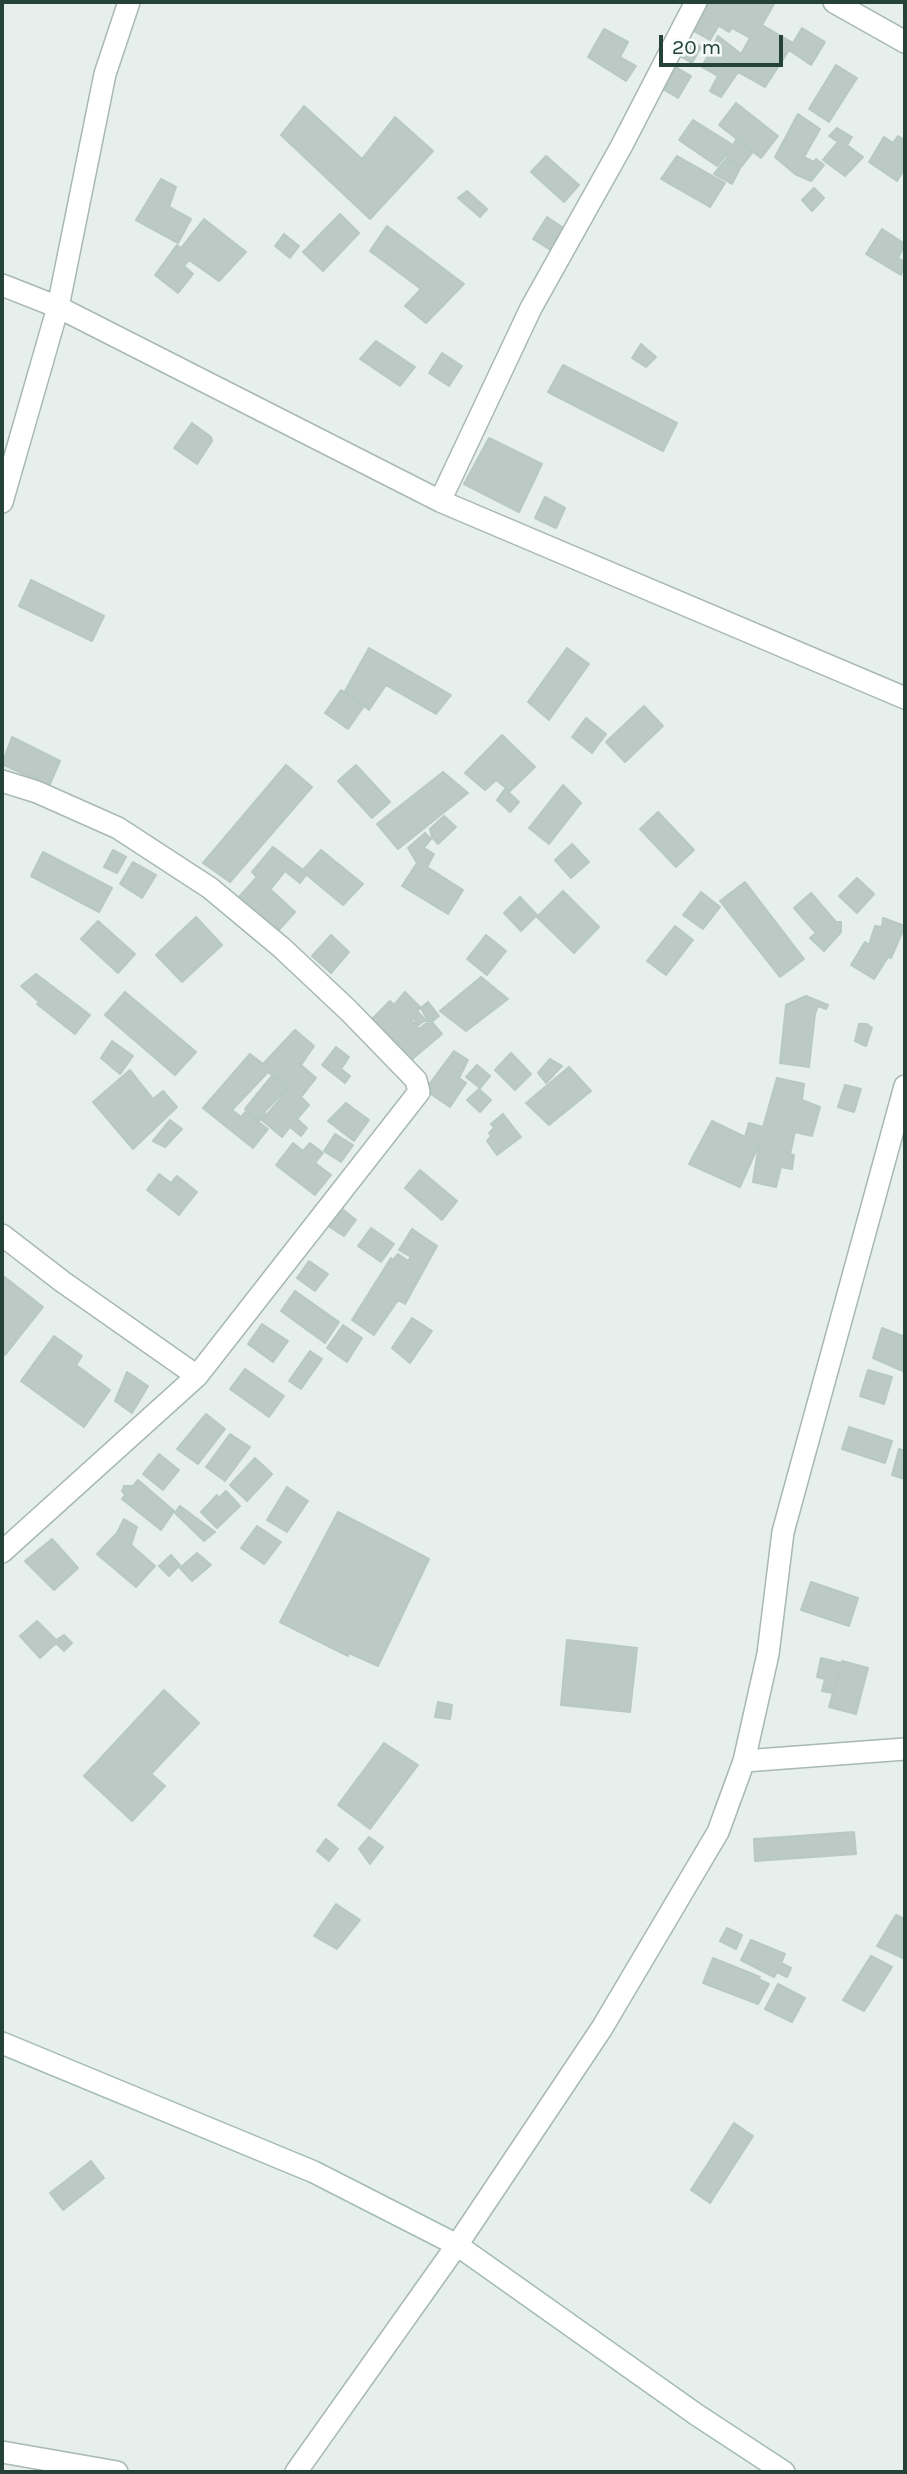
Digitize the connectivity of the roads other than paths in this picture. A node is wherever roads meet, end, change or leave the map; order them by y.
1 (128, 2) edge
2 (696, 2) edge
3 (834, 2) edge
4 (905, 42) edge
5 (2, 285) edge
6 (58, 307) junction
7 (440, 501) junction
8 (2, 502) edge
9 (905, 698) edge
10 (2, 781) edge
11 (905, 1086) edge
12 (2, 1235) edge
13 (197, 1376) junction
14 (2, 1552) edge
15 (905, 1749) edge
16 (744, 1761) junction
17 (2, 2043) edge
18 (457, 2245) junction
19 (2, 2452) edge
20 (117, 2472) edge
21 (296, 2472) edge
22 (784, 2472) edge

1 - 6 street
2 - 7 street
3 - 4 street
5 - 6 street
6 - 7 street
6 - 8 street
7 - 9 street
10 - 13 street
11 - 16 street
12 - 13 street
13 - 14 street
15 - 16 street
16 - 18 street
17 - 18 street
18 - 21 street
18 - 22 street
19 - 20 street

